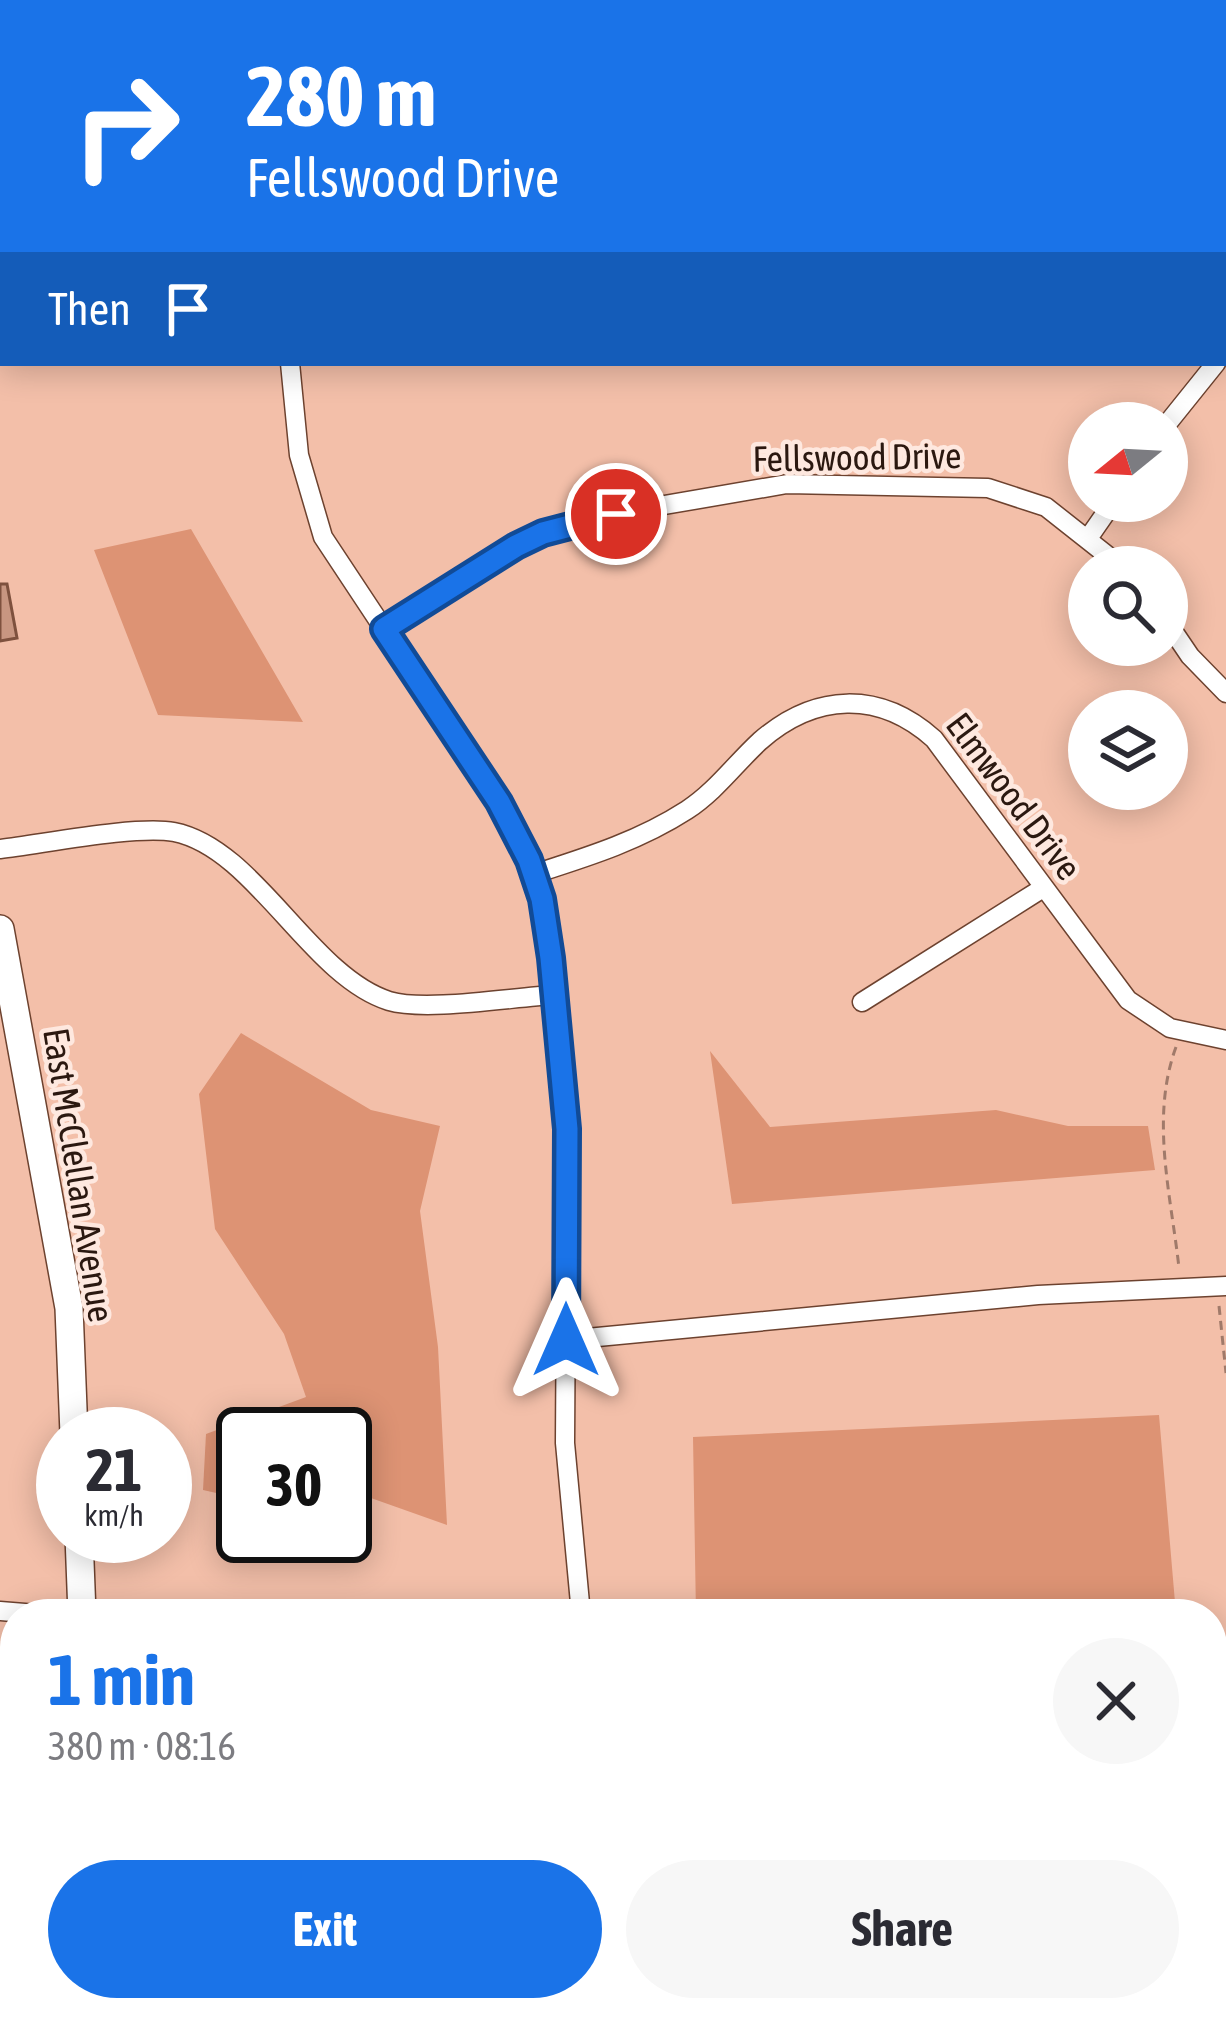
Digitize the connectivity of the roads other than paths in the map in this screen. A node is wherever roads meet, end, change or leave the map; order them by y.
1 (290, 366) edge
2 (1214, 366) edge
3 (1185, 402) edge
4 (1099, 522) edge
5 (1089, 537) junction
6 (1099, 546) edge
7 (384, 629) junction
8 (1188, 653) edge
9 (1226, 693) edge
10 (0, 848) edge
11 (534, 874) junction
12 (1043, 888) junction
13 (0, 929) edge
14 (5, 982) edge
15 (554, 994) junction
16 (862, 1001) dead end
17 (1226, 1040) edge
18 (1222, 1286) edge
19 (566, 1340) junction
20 (73, 1407) edge
21 (80, 1563) edge
22 (81, 1599) edge
23 (580, 1599) edge

1 - 7 street
2 - 3 street
4 - 5 street
5 - 6 street, Fellswood Drive
5 - 7 street, Fellswood Drive
7 - 11 street
8 - 9 street
10 - 15 street
11 - 12 street, Elmwood Drive
11 - 15 street
12 - 16 street
12 - 17 street, Elmwood Drive
13 - 14 street, East McClellan Avenue
14 - 20 street, East McClellan Avenue
15 - 19 street
18 - 19 street
19 - 23 street
21 - 22 street

